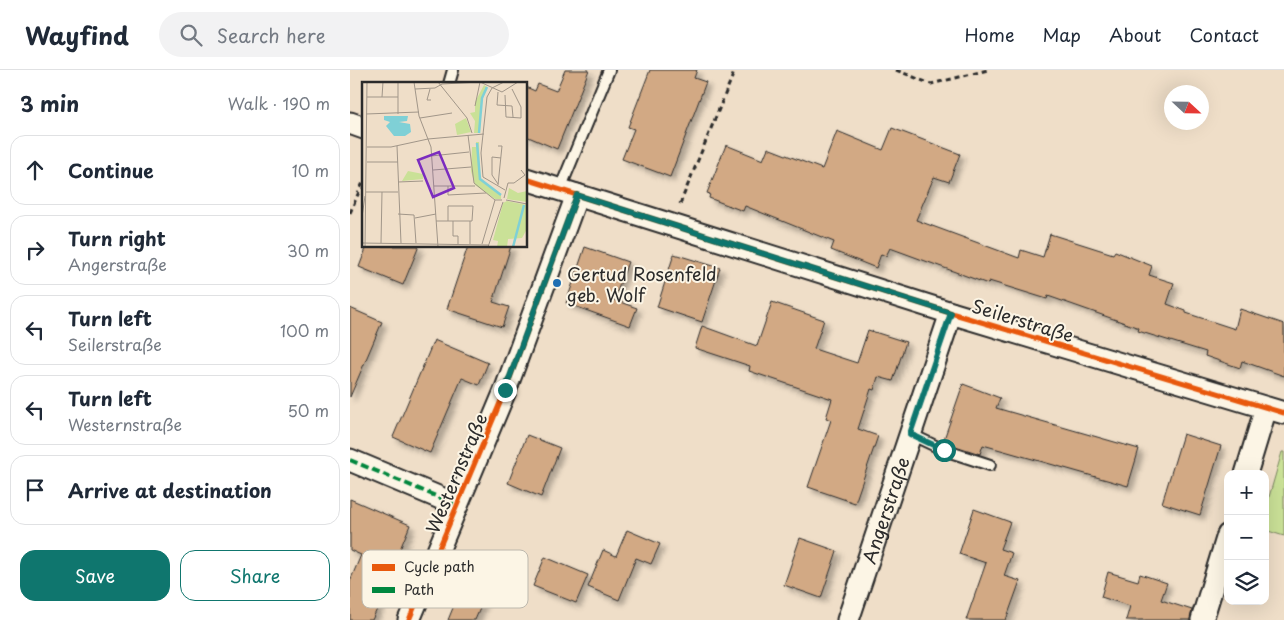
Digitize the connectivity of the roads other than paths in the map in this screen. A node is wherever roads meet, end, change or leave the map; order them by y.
1 (610, 70) edge
2 (350, 123) edge
3 (362, 127) edge
4 (528, 180) edge
5 (568, 192) junction
6 (951, 313) junction
7 (1275, 410) edge
8 (910, 434) junction
9 (350, 460) edge
10 (990, 465) dead end
11 (1248, 470) edge
12 (457, 505) junction
13 (1224, 549) edge
14 (438, 550) edge
15 (414, 608) edge
16 (409, 620) edge
17 (848, 620) edge
18 (1202, 620) edge

1 - 5 lane
2 - 3 street
4 - 5 street, Seilerstraße
5 - 6 street, Seilerstraße
5 - 12 street, Westernstraße
6 - 7 street, Seilerstraße
6 - 8 street, Angerstraße
7 - 11 street
8 - 10 lane
8 - 17 street, Angerstraße
9 - 12 street
12 - 14 street, Westernstraße
13 - 18 street
15 - 16 street, Westernstraße

